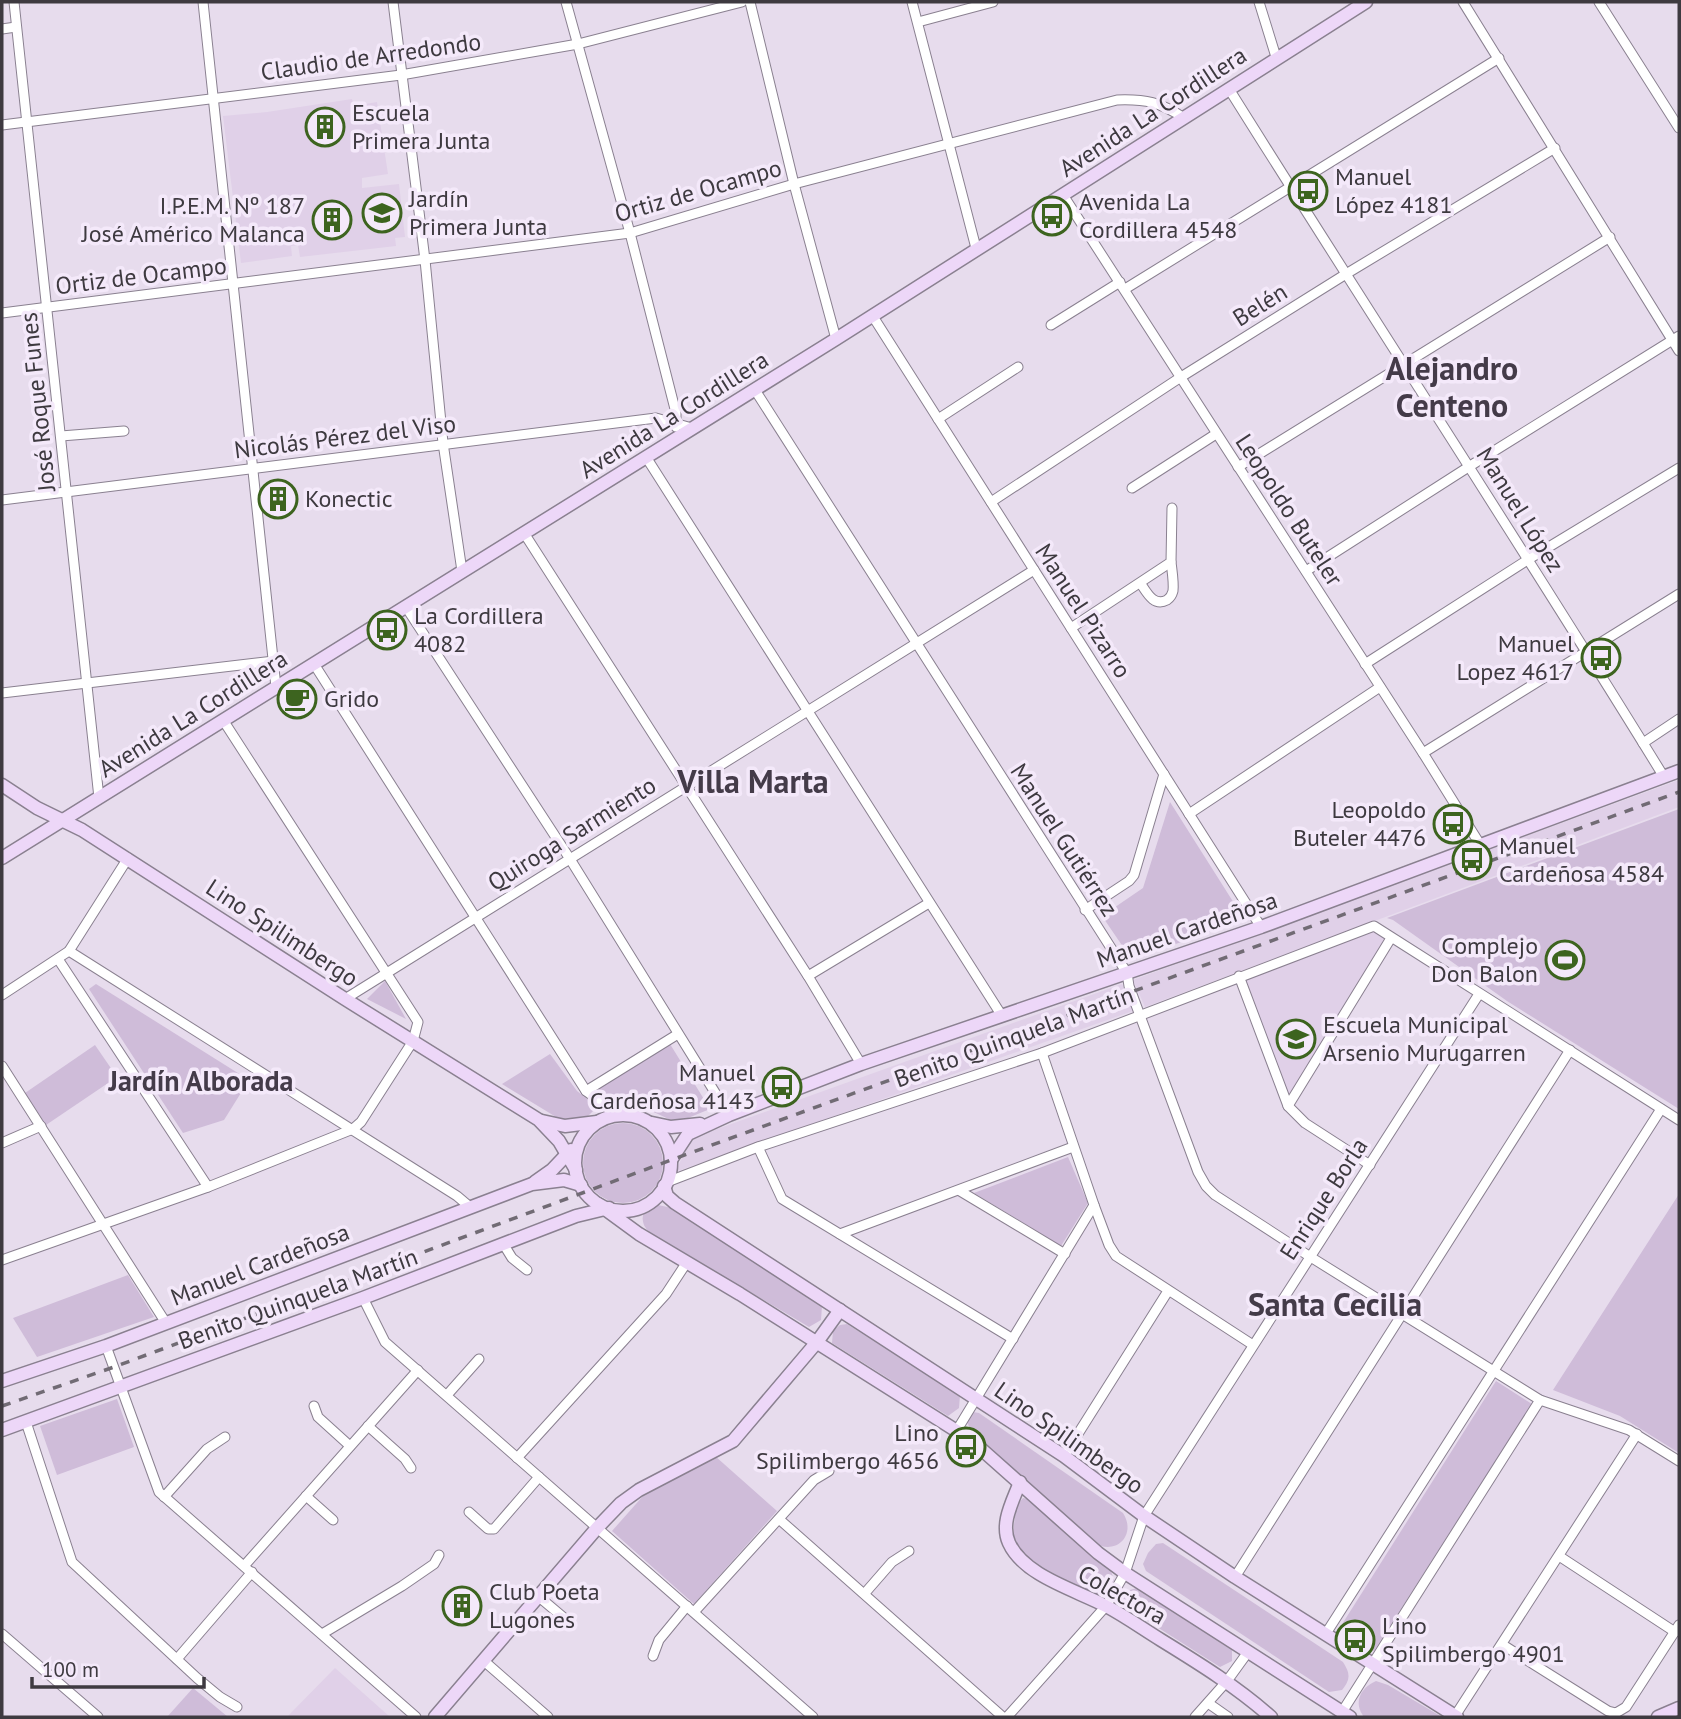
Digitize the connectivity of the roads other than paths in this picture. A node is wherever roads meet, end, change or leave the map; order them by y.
1 (14, 2) edge
2 (203, 2) edge
3 (393, 2) edge
4 (566, 2) edge
5 (742, 2) edge
6 (750, 2) edge
7 (912, 2) edge
8 (993, 2) edge
9 (1259, 2) edge
10 (1366, 2) edge
11 (1463, 2) edge
12 (1600, 2) edge
13 (918, 22) junction
14 (16, 27) junction
15 (2, 29) edge
16 (578, 44) junction
17 (1276, 57) junction
18 (1499, 58) junction
19 (401, 75) junction
20 (1229, 89) junction
21 (213, 99) junction
22 (1184, 118) junction
23 (27, 122) junction
24 (2, 125) edge
25 (1679, 128) edge
26 (948, 142) junction
27 (1555, 148) junction
28 (794, 184) junction
29 (1290, 187) junction
30 (1063, 195) junction
31 (630, 233) junction
32 (1610, 237) junction
33 (976, 248) junction
34 (425, 260) junction
35 (1346, 274) junction
36 (234, 285) junction
37 (1122, 285) junction
38 (47, 307) junction
39 (2, 313) edge
40 (872, 315) junction
41 (1051, 325) dead end
42 (836, 339) junction
43 (1676, 339) edge
44 (1679, 351) edge
45 (1404, 364) junction
46 (1018, 367) dead end
47 (1181, 377) junction
48 (755, 390) junction
49 (938, 419) junction
50 (677, 423) junction
51 (692, 428) junction
52 (124, 431) dead end
53 (1216, 434) junction
54 (61, 436) junction
55 (675, 439) junction
56 (443, 443) junction
57 (646, 457) junction
58 (1470, 466) junction
59 (1238, 467) junction
60 (254, 468) junction
61 (1679, 468) edge
62 (1132, 488) dead end
63 (66, 492) junction
64 (2, 500) edge
65 (991, 502) junction
66 (1172, 508) dead end
67 (524, 533) junction
68 (1529, 559) junction
69 (1171, 562) junction
70 (1034, 570) junction
71 (1306, 571) junction
72 (462, 572) junction
73 (1141, 584) junction
74 (1679, 594) edge
75 (406, 607) junction
76 (1071, 628) junction
77 (916, 643) junction
78 (1586, 651) junction
79 (274, 661) junction
80 (314, 664) junction
81 (1365, 664) junction
82 (88, 684) junction
83 (276, 687) junction
84 (1380, 687) junction
85 (2, 693) edge
86 (807, 711) junction
87 (1679, 719) edge
88 (223, 720) junction
89 (1643, 743) junction
90 (1423, 753) junction
91 (1679, 771) edge
92 (1164, 774) junction
93 (1664, 777) junction
94 (2, 785) edge
95 (686, 785) junction
96 (99, 798) junction
97 (1189, 814) junction
98 (62, 820) junction
99 (1481, 846) junction
100 (2, 858) edge
101 (128, 858) junction
102 (570, 859) junction
103 (929, 903) junction
104 (1085, 910) junction
105 (475, 918) junction
106 (1261, 928) junction
107 (1391, 937) junction
108 (69, 951) junction
109 (58, 959) junction
110 (386, 973) junction
111 (1127, 973) junction
112 (808, 976) junction
113 (1239, 976) junction
114 (1479, 994) junction
115 (2, 995) edge
116 (345, 999) junction
117 (1140, 1014) junction
118 (1002, 1016) junction
119 (678, 1034) junction
120 (413, 1041) junction
121 (1570, 1050) junction
122 (1042, 1053) junction
123 (861, 1064) junction
124 (2, 1066) edge
125 (586, 1091) junction
126 (1288, 1106) junction
127 (1661, 1108) junction
128 (626, 1115) junction
129 (729, 1115) junction
130 (539, 1120) junction
131 (1679, 1120) edge
132 (601, 1121) junction
133 (650, 1123) junction
134 (707, 1123) junction
135 (41, 1126) junction
136 (352, 1129) junction
137 (582, 1139) junction
138 (2, 1143) edge
139 (758, 1147) junction
140 (1073, 1147) junction
141 (567, 1154) junction
142 (671, 1160) junction
143 (1370, 1165) junction
144 (576, 1170) junction
145 (532, 1184) junction
146 (665, 1184) junction
147 (581, 1185) junction
148 (208, 1187) junction
149 (960, 1191) junction
150 (1094, 1205) junction
151 (470, 1207) junction
152 (604, 1207) junction
153 (104, 1225) junction
154 (840, 1234) junction
155 (504, 1245) junction
156 (1065, 1254) junction
157 (1309, 1256) junction
158 (2, 1261) edge
159 (687, 1262) junction
160 (527, 1270) dead end
161 (1168, 1291) junction
162 (363, 1298) junction
163 (840, 1310) junction
164 (1401, 1313) junction
165 (166, 1323) junction
166 (1013, 1339) junction
167 (817, 1342) junction
168 (1253, 1345) junction
169 (106, 1346) junction
170 (479, 1359) dead end
171 (418, 1370) junction
172 (1493, 1371) junction
173 (2, 1381) edge
174 (121, 1387) junction
175 (447, 1395) junction
176 (976, 1398) junction
177 (1541, 1400) junction
178 (314, 1406) dead end
179 (26, 1422) junction
180 (368, 1426) junction
181 (2, 1430) edge
182 (957, 1430) junction
183 (1637, 1434) junction
184 (225, 1437) dead end
185 (350, 1446) junction
186 (1064, 1456) junction
187 (517, 1458) junction
188 (1679, 1461) edge
189 (411, 1468) dead end
190 (829, 1471) dead end
191 (539, 1477) junction
192 (1020, 1482) junction
193 (306, 1496) junction
194 (164, 1497) junction
195 (469, 1512) dead end
196 (1144, 1516) junction
197 (779, 1519) junction
198 (333, 1520) dead end
199 (597, 1528) junction
200 (909, 1551) dead end
201 (439, 1555) dead end
202 (1559, 1556) junction
203 (248, 1569) junction
204 (1125, 1573) junction
205 (1235, 1577) junction
206 (865, 1593) junction
207 (538, 1596) junction
208 (1106, 1606) junction
209 (691, 1609) junction
210 (570, 1623) dead end
211 (1677, 1629) edge
212 (2, 1634) edge
213 (322, 1634) junction
214 (1325, 1635) junction
215 (1503, 1645) junction
216 (1248, 1652) junction
217 (653, 1656) dead end
218 (177, 1659) junction
219 (484, 1661) junction
220 (1372, 1665) junction
221 (1227, 1681) junction
222 (1208, 1703) junction
223 (237, 1707) dead end
224 (1679, 1709) edge
225 (1346, 1715) edge
226 (98, 1717) edge
227 (416, 1717) edge
228 (435, 1717) edge
229 (548, 1717) edge
230 (813, 1717) edge
231 (1005, 1717) edge
232 (1195, 1717) edge
233 (1228, 1717) edge
234 (1270, 1717) edge
235 (1456, 1717) edge
236 (1658, 1717) edge

1 - 14 street, José Roque Funes
2 - 21 street
3 - 19 street
4 - 16 street
5 - 16 street, Claudio de Arredondo
6 - 28 street
7 - 13 street
8 - 13 street
9 - 17 street
10 - 17 main road, Avenida La Cordillera
11 - 18 street
12 - 25 street
13 - 26 street
14 - 15 street
14 - 23 street, José Roque Funes
16 - 19 street, Claudio de Arredondo
16 - 31 street
17 - 20 main road, Avenida La Cordillera
18 - 27 street
18 - 29 street
19 - 21 street, Claudio de Arredondo
19 - 34 street
20 - 22 main road, Avenida La Cordillera
20 - 29 street, Manuel López
21 - 23 street, Claudio de Arredondo
21 - 36 street
22 - 26 street, Ortiz de Ocampo
22 - 30 main road, Avenida La Cordillera
23 - 24 street, Claudio de Arredondo
23 - 38 street, José Roque Funes
26 - 28 street, Ortiz de Ocampo
26 - 33 street
27 - 32 street
27 - 35 street, Belén
28 - 31 street, Ortiz de Ocampo
28 - 42 street
29 - 35 street, Manuel López
29 - 37 street
30 - 33 main road, Avenida La Cordillera
30 - 37 street, Leopoldo Buteler
31 - 34 street, Ortiz de Ocampo
31 - 50 street
32 - 43 street
32 - 45 street
33 - 40 main road, Avenida La Cordillera
34 - 36 street, Ortiz de Ocampo
34 - 56 street
35 - 45 street, Manuel López
35 - 47 street, Belén
36 - 38 street, Ortiz de Ocampo
36 - 60 street
37 - 41 street
37 - 47 street, Leopoldo Buteler
38 - 39 street, Ortiz de Ocampo
38 - 54 street, José Roque Funes
40 - 42 main road, Avenida La Cordillera
40 - 49 street, Manuel Pizarro
42 - 48 main road, Avenida La Cordillera
43 - 44 street
43 - 58 street
45 - 58 street, Manuel López
45 - 59 street
46 - 49 street
47 - 53 street, Leopoldo Buteler
47 - 65 street, Belén
48 - 51 main road, Avenida La Cordillera
48 - 77 street, Manuel Gutiérrez
49 - 65 street, Manuel Pizarro
50 - 51 street, Nicolás Pérez del Viso
50 - 55 street
50 - 56 street, Nicolás Pérez del Viso
51 - 55 main road, Avenida La Cordillera
52 - 54 street
53 - 59 street, Leopoldo Buteler
53 - 62 street
54 - 63 street, José Roque Funes
55 - 57 main road, Avenida La Cordillera
56 - 60 street, Nicolás Pérez del Viso
56 - 72 street
57 - 67 main road, Avenida La Cordillera
57 - 86 street
58 - 68 street, Manuel López
58 - 71 street
59 - 71 street, Leopoldo Buteler
60 - 63 street, Nicolás Pérez del Viso
60 - 79 street
61 - 68 street
63 - 64 street, Nicolás Pérez del Viso
63 - 82 street, José Roque Funes
65 - 70 street, Manuel Pizarro
66 - 69 street
67 - 72 main road, Avenida La Cordillera
67 - 95 street
68 - 78 street, Manuel López
68 - 81 street
69 - 73 street
69 - 73 street
70 - 76 street, Manuel Pizarro
70 - 77 street, Quiroga Sarmiento
71 - 81 street, Leopoldo Buteler
72 - 75 main road, Avenida La Cordillera
73 - 76 street
74 - 78 street
75 - 80 main road, Avenida La Cordillera
75 - 102 street
76 - 92 street, Manuel Pizarro
77 - 86 street, Quiroga Sarmiento
77 - 104 street, Manuel Gutiérrez
78 - 89 street, Manuel López
78 - 90 street
79 - 82 street
79 - 83 street
80 - 83 main road, Avenida La Cordillera
80 - 105 street
81 - 84 street, Leopoldo Buteler
82 - 85 street
82 - 96 street, José Roque Funes
83 - 88 main road, Avenida La Cordillera
84 - 90 street, Leopoldo Buteler
84 - 97 street
86 - 95 street, Quiroga Sarmiento
86 - 103 street
87 - 89 street
88 - 96 main road, Avenida La Cordillera
88 - 110 street
89 - 93 street, Manuel López
90 - 99 street, Leopoldo Buteler
91 - 93 main road, Manuel Cardeñosa
92 - 97 street, Manuel Pizarro
92 - 104 street
93 - 99 main road, Manuel Cardeñosa
94 - 98 main road, Lino Spilimbergo
95 - 102 street, Quiroga Sarmiento
95 - 112 street
96 - 98 main road, Avenida La Cordillera
97 - 106 street, Manuel Pizarro
98 - 100 main road, Avenida La Cordillera
98 - 101 main road, Lino Spilimbergo
99 - 106 main road, Manuel Cardeñosa
101 - 108 street
101 - 116 main road, Lino Spilimbergo
102 - 105 street, Quiroga Sarmiento
102 - 119 street
103 - 112 street
103 - 118 street
104 - 111 street, Manuel Gutiérrez
105 - 110 street, Quiroga Sarmiento
105 - 125 street
106 - 111 main road, Manuel Cardeñosa
107 - 113 street, Benito Quinquela Martín
107 - 114 street
107 - 126 street
108 - 109 street
108 - 136 street
109 - 115 street
109 - 148 street
110 - 116 street, Quiroga Sarmiento
110 - 120 street
111 - 117 street, Manuel Gutiérrez
111 - 118 main road, Manuel Cardeñosa
112 - 123 street
113 - 117 street, Benito Quinquela Martín
113 - 126 street
114 - 121 street
114 - 143 street, Enrique Borla
116 - 120 main road, Lino Spilimbergo
117 - 122 street, Benito Quinquela Martín
117 - 157 street, Manuel Gutiérrez
118 - 123 main road, Manuel Cardeñosa
119 - 125 street
119 - 129 street
120 - 130 main road, Lino Spilimbergo
120 - 136 street
121 - 127 street
121 - 164 street
122 - 139 street, Benito Quinquela Martín
122 - 140 street
123 - 129 main road, Manuel Cardeñosa
124 - 135 street
125 - 128 street
126 - 143 street
127 - 131 street
127 - 172 street
128 - 132 main road, Lino Spilimbergo
128 - 133 main road
129 - 134 main road, Manuel Cardeñosa
130 - 132 main road, Lino Spilimbergo
130 - 141 main road, Lino Spilimbergo
132 - 137 main road, Lino Spilimbergo
133 - 134 main road, Manuel Cardeñosa
133 - 142 main road
134 - 142 main road, Manuel Cardeñosa
135 - 138 street
135 - 153 street
136 - 148 street
136 - 151 street
137 - 141 main road, Manuel Cardeñosa
137 - 144 main road, Lino Spilimbergo
139 - 146 street, Benito Quinquela Martín
139 - 154 street
140 - 149 street
140 - 150 street
141 - 144 main road, Lino Spilimbergo
141 - 145 main road, Manuel Cardeñosa
142 - 146 main road
143 - 157 street, Enrique Borla
144 - 147 main road, Lino Spilimbergo
145 - 147 main road, Manuel Cardeñosa
145 - 151 main road, Manuel Cardeñosa
146 - 152 main road
146 - 163 main road, Lino Spilimbergo
147 - 152 main road, Lino Spilimbergo
148 - 153 street
149 - 154 street
149 - 156 street
150 - 156 street
150 - 161 street
151 - 165 main road, Manuel Cardeñosa
152 - 155 main road, Benito Quinquela Martín
152 - 159 main road, Lino Spilimbergo
153 - 158 street
153 - 165 street
154 - 166 street
155 - 160 street
155 - 162 main road, Benito Quinquela Martín
156 - 166 street
157 - 164 street, Manuel Gutiérrez
157 - 168 street, Enrique Borla
159 - 167 main road, Lino Spilimbergo
159 - 187 street
161 - 168 street
161 - 186 street
162 - 171 street
162 - 174 main road, Benito Quinquela Martín
163 - 167 main road
163 - 176 main road, Lino Spilimbergo
164 - 172 street, Manuel Gutiérrez
164 - 205 street
165 - 169 main road, Manuel Cardeñosa
166 - 176 street
167 - 182 main road, Lino Spilimbergo
167 - 199 main road
168 - 196 street, Enrique Borla
169 - 173 main road, Manuel Cardeñosa
169 - 174 street
170 - 175 street
171 - 175 street
171 - 180 street
172 - 177 street, Manuel Gutiérrez
172 - 214 street
174 - 179 main road, Benito Quinquela Martín
174 - 194 street
175 - 187 street
176 - 182 street
176 - 186 main road, Lino Spilimbergo
177 - 183 street, Manuel Gutiérrez
177 - 220 street
178 - 185 street
179 - 181 main road, Benito Quinquela Martín
179 - 218 street
180 - 185 street
180 - 189 street
182 - 192 main road, Lino Spilimbergo
183 - 188 street, Manuel Gutiérrez
183 - 202 street
184 - 194 street
185 - 193 street
186 - 196 main road, Lino Spilimbergo
187 - 191 street
190 - 197 street
191 - 195 street
191 - 199 street
192 - 204 main road, Lino Spilimbergo
192 - 208 main road, Colectora
193 - 198 street
193 - 203 street
194 - 203 street
196 - 204 street, Enrique Borla
196 - 205 main road, Lino Spilimbergo
197 - 206 street
197 - 209 street
199 - 207 main road
199 - 209 street
200 - 206 street
201 - 213 street
202 - 211 street
202 - 215 street
203 - 213 street
203 - 218 street
204 - 208 street, Enrique Borla
204 - 216 main road, Lino Spilimbergo
205 - 214 main road, Lino Spilimbergo
206 - 231 street
207 - 210 street
207 - 219 main road
208 - 221 main road, Colectora
208 - 231 street, Enrique Borla
209 - 217 street
209 - 230 street
211 - 215 street
212 - 226 street
213 - 227 street
214 - 220 main road, Lino Spilimbergo
215 - 235 street
216 - 221 street
216 - 225 main road, Lino Spilimbergo
218 - 223 street
219 - 228 main road
219 - 229 street
220 - 225 street
220 - 235 main road, Lino Spilimbergo
221 - 222 street
221 - 234 main road, Colectora
222 - 232 street
222 - 233 street
224 - 236 main road

